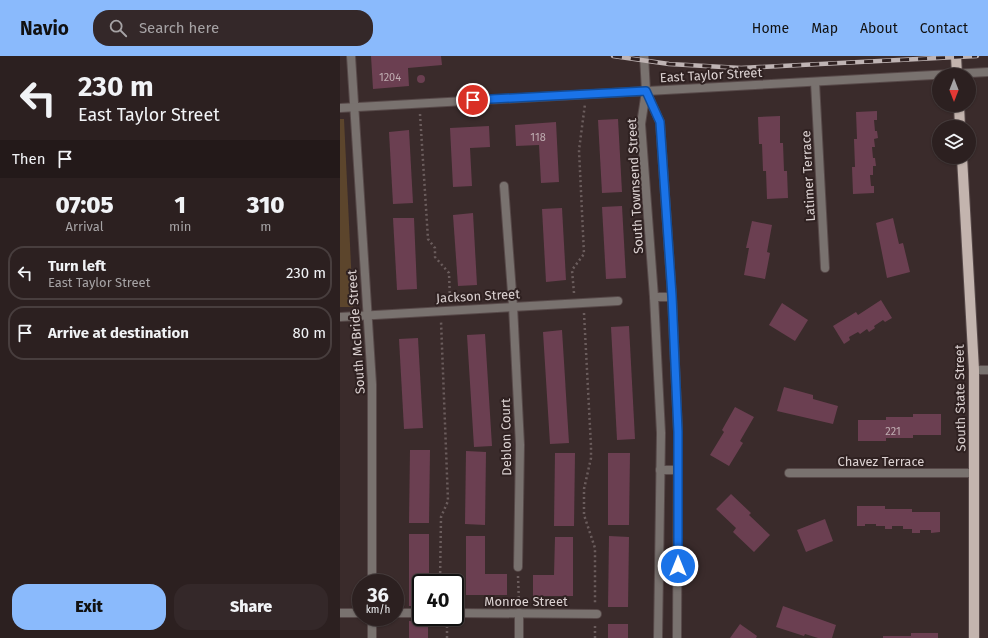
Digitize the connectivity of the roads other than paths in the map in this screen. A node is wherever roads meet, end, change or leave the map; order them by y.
1 (351, 56) edge
2 (644, 56) edge
3 (956, 56) edge
4 (957, 68) edge
5 (988, 72) edge
6 (976, 73) edge
7 (932, 75) edge
8 (815, 82) junction
9 (646, 91) junction
10 (354, 107) junction
11 (340, 108) edge
12 (962, 164) edge
13 (504, 186) dead end
14 (825, 268) dead end
15 (672, 296) junction
16 (654, 297) junction
17 (618, 301) dead end
18 (513, 306) junction
19 (366, 315) junction
20 (340, 317) edge
21 (974, 370) junction
22 (988, 370) edge
23 (660, 470) junction
24 (678, 470) junction
25 (789, 473) dead end
26 (974, 473) junction
27 (518, 567) road end
28 (372, 574) edge
29 (340, 612) edge
30 (352, 613) edge
31 (464, 613) edge
32 (519, 613) junction
33 (597, 614) road end
34 (372, 626) edge
35 (372, 638) edge
36 (519, 638) edge
37 (658, 638) edge
38 (677, 638) edge
39 (974, 638) edge

1 - 10 street, South McBride Street
2 - 9 street
3 - 4 main road
5 - 6 street, East Taylor Street
7 - 8 street, East Taylor Street
8 - 9 street, East Taylor Street
8 - 14 street, Latimer Terrace
9 - 10 street, East Taylor Street
9 - 15 street, South Townsend Street
9 - 16 street, South Townsend Street
10 - 11 street, East Taylor Street
10 - 19 street, South McBride Street
12 - 21 main road, South State Street
13 - 18 street, Deblon Court
15 - 16 street
15 - 24 street, South Townsend Street
16 - 23 street, South Townsend Street
17 - 18 street, Jackson Street
18 - 19 street, Jackson Street
18 - 27 street, Deblon Court
19 - 20 street, Jackson Street
19 - 28 street, South McBride Street
21 - 22 street
21 - 26 main road, South State Street
23 - 24 street
23 - 37 street, South Townsend Street
24 - 38 street, South Townsend Street
25 - 26 street, Chavez Terrace
26 - 39 main road, South State Street
29 - 30 street
31 - 32 street, Monroe Street
32 - 33 street, Monroe Street
32 - 36 street
34 - 35 street

